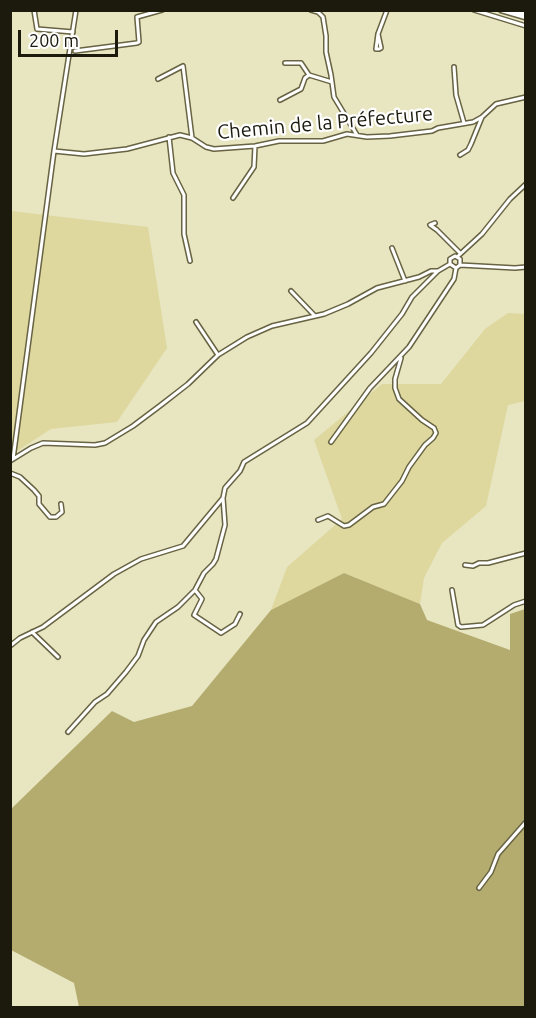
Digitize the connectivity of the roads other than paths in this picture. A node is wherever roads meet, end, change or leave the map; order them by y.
1 (34, 10) edge
2 (76, 10) edge
3 (162, 10) edge
4 (311, 10) edge
5 (387, 10) edge
6 (474, 10) edge
7 (502, 10) edge
8 (514, 10) edge
9 (525, 15) edge
10 (525, 26) edge
11 (73, 32) junction
12 (378, 34) dead end
13 (75, 51) dead end
14 (285, 63) dead end
15 (454, 67) dead end
16 (309, 75) junction
17 (158, 79) dead end
18 (332, 82) junction
19 (525, 97) edge
20 (280, 100) dead end
21 (482, 117) junction
22 (465, 123) junction
23 (358, 136) junction
24 (169, 137) junction
25 (192, 138) junction
26 (255, 146) junction
27 (54, 151) junction
28 (460, 156) dead end
29 (525, 184) edge
30 (233, 198) dead end
31 (435, 223) dead end
32 (392, 248) dead end
33 (458, 255) junction
34 (190, 261) dead end
35 (450, 264) junction
36 (460, 265) junction
37 (525, 267) edge
38 (456, 268) junction
39 (438, 271) junction
40 (405, 281) junction
41 (291, 291) dead end
42 (315, 316) junction
43 (196, 322) dead end
44 (218, 355) junction
45 (401, 358) junction
46 (330, 442) dead end
47 (12, 460) edge
48 (10, 473) edge
49 (223, 498) junction
50 (61, 504) dead end
51 (318, 520) dead end
52 (525, 553) edge
53 (465, 566) dead end
54 (195, 590) junction
55 (452, 590) dead end
56 (525, 601) edge
57 (240, 614) dead end
58 (32, 632) junction
59 (10, 646) edge
60 (58, 657) dead end
61 (68, 732) dead end
62 (525, 822) edge
63 (479, 888) dead end

1 - 11 street
2 - 11 street
3 - 13 street
4 - 18 street
5 - 12 street
6 - 10 street
7 - 9 main road
8 - 9 main road
11 - 27 street
14 - 16 street
15 - 22 street
16 - 18 street
16 - 20 street
17 - 25 street
18 - 23 street
19 - 21 street, Chemin de la Préfecture
21 - 22 street, Chemin de la Préfecture
21 - 28 street
22 - 23 street, Chemin de la Préfecture
23 - 26 street, Chemin de la Préfecture
24 - 25 street, Chemin de la Préfecture
24 - 27 street, Chemin de la Préfecture
24 - 34 street
25 - 26 street, Chemin de la Préfecture
26 - 30 street
27 - 47 street
29 - 33 street
31 - 33 street
32 - 40 street
33 - 35 street
33 - 36 street
35 - 38 street
35 - 39 street
36 - 37 street
36 - 38 street
38 - 45 street
39 - 40 street
39 - 49 street
40 - 42 street
41 - 42 street
42 - 44 street
43 - 44 street
44 - 47 street
45 - 46 street
45 - 51 street
48 - 50 street
49 - 54 street
49 - 58 street
52 - 53 street
54 - 57 street
54 - 61 street
55 - 56 street
58 - 59 street
58 - 60 street
62 - 63 street

